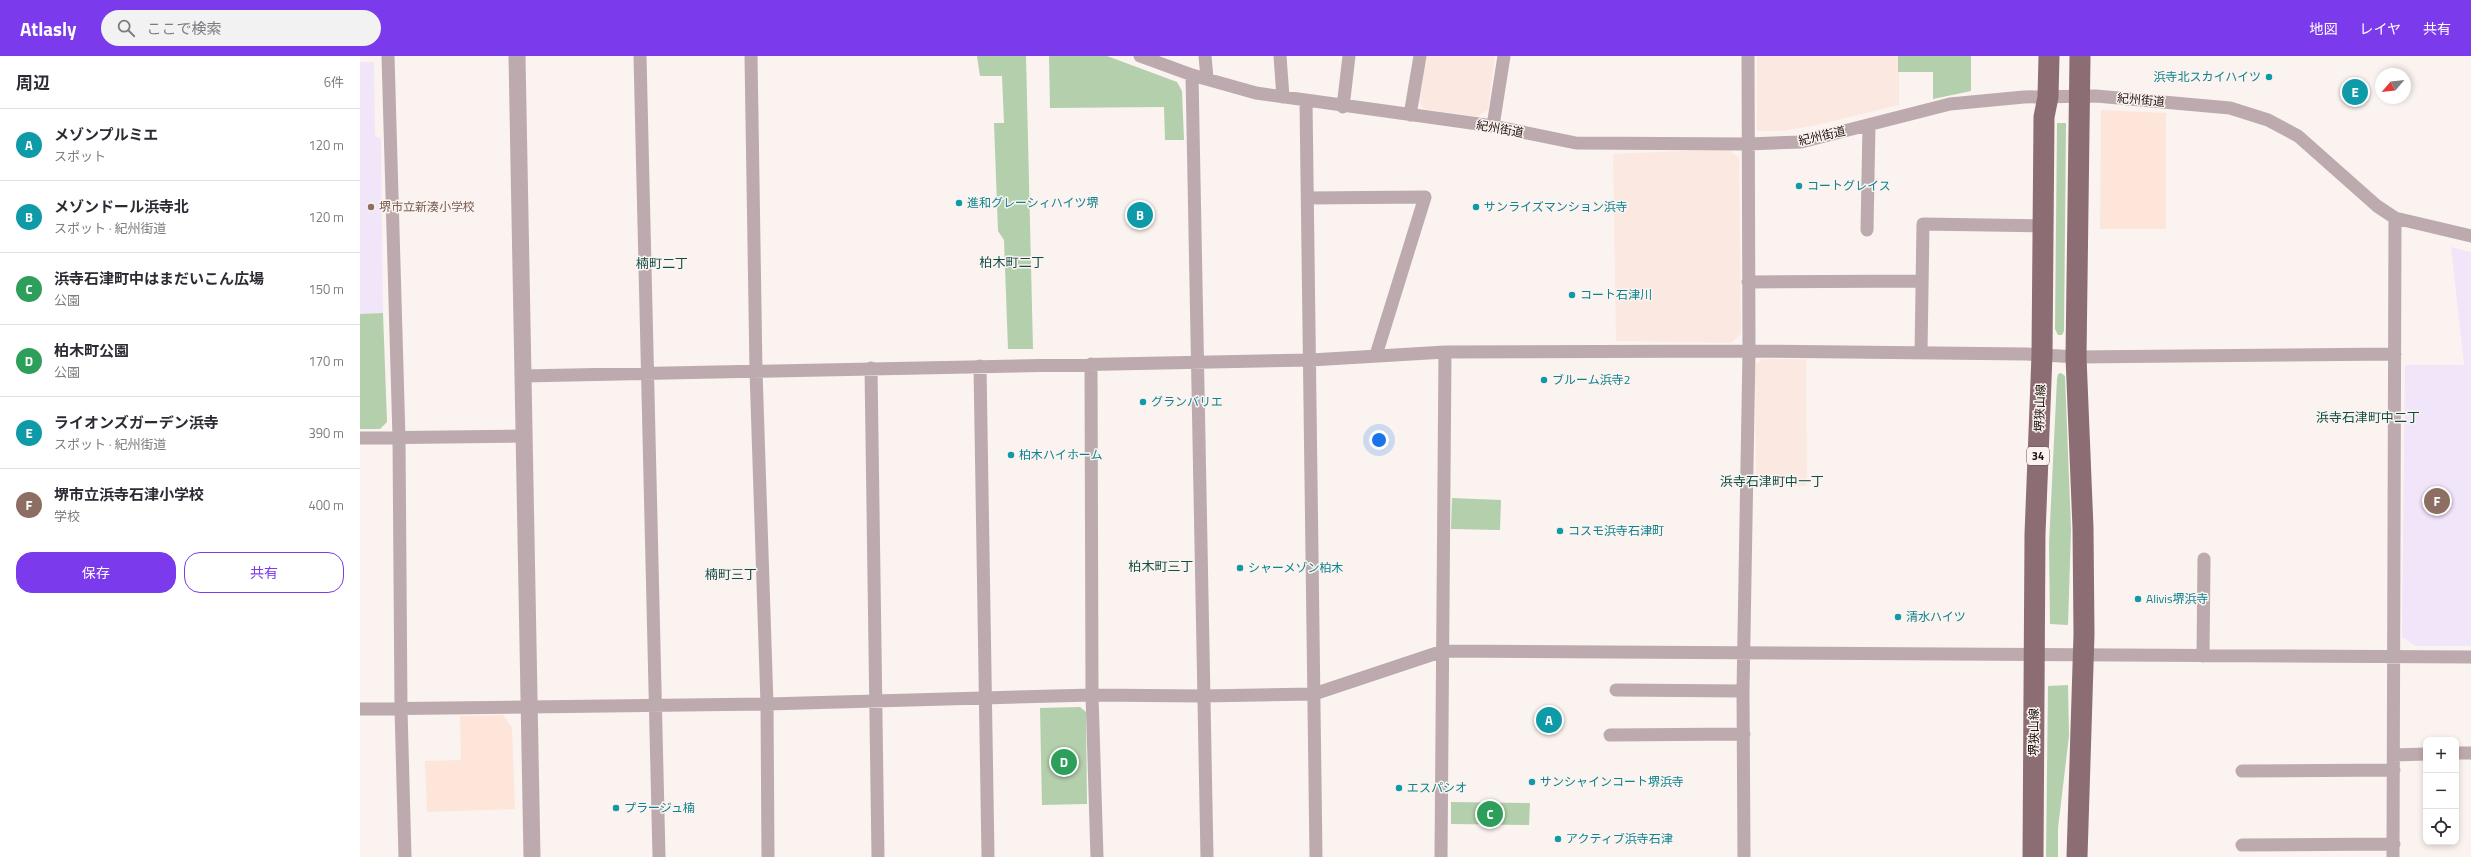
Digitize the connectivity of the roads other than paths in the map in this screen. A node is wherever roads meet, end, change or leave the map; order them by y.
1 (388, 56) edge
2 (517, 56) edge
3 (640, 56) edge
4 (752, 56) edge
5 (1140, 56) edge
6 (1205, 56) edge
7 (1280, 56) edge
8 (1349, 56) edge
9 (1420, 56) edge
10 (1504, 56) edge
11 (1748, 56) edge
12 (2048, 56) edge
13 (2080, 56) edge
14 (1192, 74) junction
15 (1207, 78) junction
16 (2079, 96) junction
17 (1283, 97) junction
18 (2048, 97) junction
19 (1306, 101) junction
20 (1343, 106) junction
21 (1410, 115) junction
22 (1869, 125) junction
23 (1493, 126) junction
24 (1748, 144) junction
25 (1308, 198) junction
26 (2395, 218) junction
27 (2043, 226) junction
28 (1867, 230) dead end
29 (2471, 236) edge
30 (1922, 281) junction
31 (1748, 282) junction
32 (1749, 351) junction
33 (1445, 352) junction
34 (1921, 353) junction
35 (2395, 354) junction
36 (1376, 355) junction
37 (2042, 355) junction
38 (2076, 357) junction
39 (1311, 360) junction
40 (1198, 362) junction
41 (1091, 364) junction
42 (980, 366) junction
43 (871, 368) junction
44 (756, 371) junction
45 (647, 375) junction
46 (523, 376) junction
47 (524, 436) junction
48 (360, 438) edge
49 (399, 438) junction
50 (2204, 558) dead end
51 (1443, 651) junction
52 (1744, 652) junction
53 (2034, 655) junction
54 (2083, 656) junction
55 (2203, 656) junction
56 (2394, 656) junction
57 (2471, 657) edge
58 (1616, 690) dead end
59 (1743, 691) junction
60 (1314, 694) junction
61 (1092, 695) junction
62 (1203, 696) junction
63 (985, 697) junction
64 (876, 699) junction
65 (767, 704) junction
66 (654, 705) junction
67 (529, 706) junction
68 (360, 709) edge
69 (400, 709) junction
70 (1744, 734) junction
71 (1610, 735) dead end
72 (2459, 753) edge
73 (2471, 753) edge
74 (2423, 754) edge
75 (2394, 755) junction
76 (2394, 770) junction
77 (2242, 771) dead end
78 (2394, 844) junction
79 (2242, 845) dead end
80 (405, 857) edge
81 (532, 857) edge
82 (658, 857) edge
83 (768, 857) edge
84 (878, 857) edge
85 (988, 857) edge
86 (1096, 857) edge
87 (1207, 857) edge
88 (1316, 857) edge
89 (1441, 857) edge
90 (1744, 857) edge
91 (2033, 857) edge
92 (2077, 857) edge
93 (2394, 857) edge

1 - 49 street
2 - 46 street
3 - 45 street
4 - 44 street
5 - 14 street, 紀州街道
6 - 15 street
7 - 17 street
8 - 20 street
9 - 21 street
10 - 23 street
11 - 24 street
12 - 18 main road, 堺狭山線 / 34
13 - 16 main road
14 - 15 street, 紀州街道
14 - 40 street
15 - 17 street, 紀州街道
16 - 18 street, 紀州街道
16 - 26 street, 紀州街道
16 - 38 main road
17 - 19 street, 紀州街道
18 - 22 street, 紀州街道
18 - 27 main road, 堺狭山線 / 34
19 - 20 street, 紀州街道
19 - 25 street
20 - 21 street, 紀州街道
21 - 23 street, 紀州街道
22 - 24 street, 紀州街道
22 - 28 street
23 - 24 street, 紀州街道
24 - 31 street
25 - 36 street
25 - 39 street
26 - 29 street, 紀州街道
26 - 35 street
27 - 30 street
27 - 37 main road, 堺狭山線 / 34
30 - 31 street
30 - 34 street
31 - 32 street
32 - 33 street
32 - 34 street
32 - 52 street
33 - 36 street
33 - 51 street
34 - 37 street
35 - 38 street
35 - 56 street
36 - 39 street
37 - 38 street
37 - 53 main road, 堺狭山線 / 34
38 - 54 main road
39 - 40 street
39 - 60 street
40 - 41 street
40 - 62 street
41 - 42 street
41 - 61 street
42 - 43 street
42 - 63 street
43 - 44 street
43 - 64 street
44 - 45 street
44 - 65 street
45 - 46 street
45 - 66 street
46 - 47 street
47 - 49 street
47 - 67 street
48 - 49 street
49 - 69 street
50 - 55 street
51 - 52 street
51 - 60 street
51 - 89 street
52 - 53 street
52 - 59 street
53 - 54 street
53 - 91 main road, 堺狭山線 / 34
54 - 55 street
54 - 92 main road
55 - 56 street
56 - 57 street
56 - 75 street
58 - 59 street
59 - 70 street
60 - 62 street
60 - 88 street
61 - 62 street
61 - 63 street
61 - 86 street
62 - 87 street
63 - 64 street
63 - 85 street
64 - 65 street
64 - 84 street
65 - 66 street
65 - 83 street
66 - 67 street
66 - 82 street
67 - 69 street
67 - 81 street
68 - 69 street
69 - 80 street
70 - 71 street
70 - 90 street
72 - 73 street
74 - 75 street
75 - 76 street
76 - 77 street
76 - 78 street
78 - 79 street
78 - 93 street

